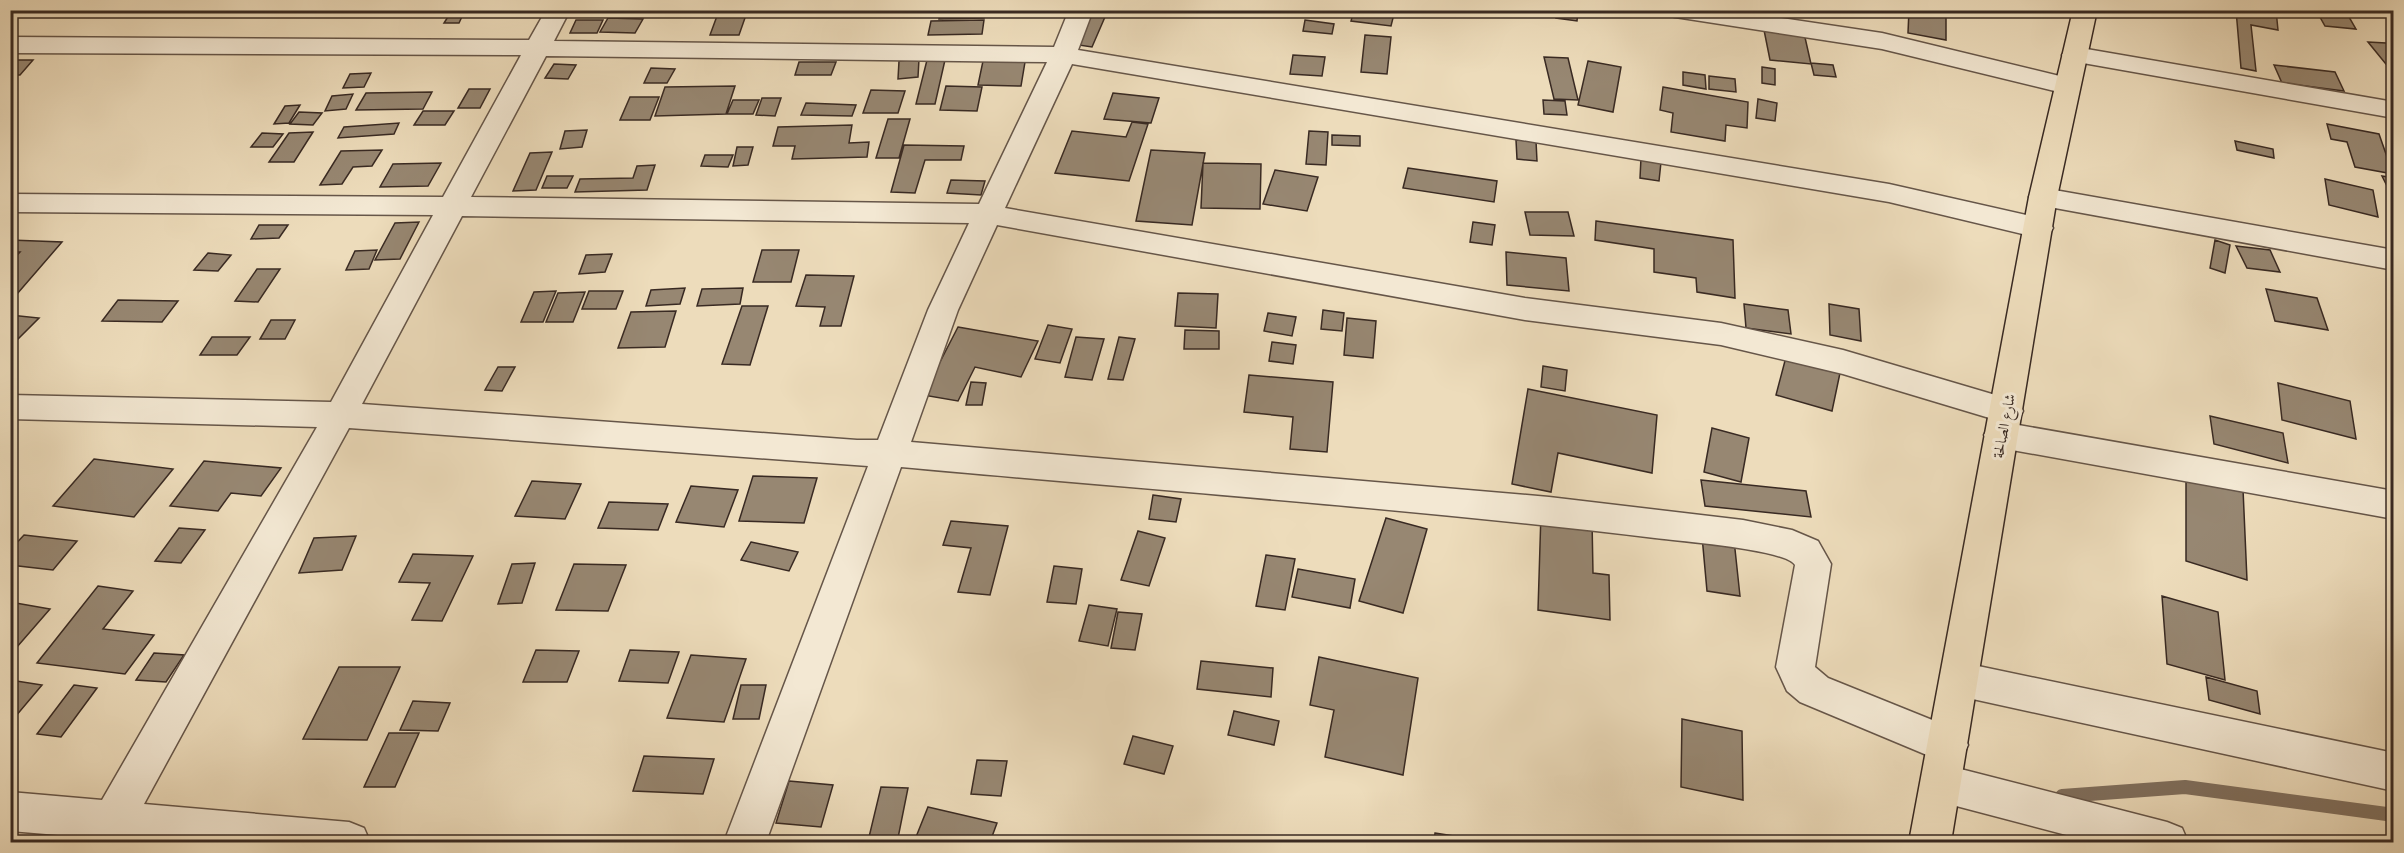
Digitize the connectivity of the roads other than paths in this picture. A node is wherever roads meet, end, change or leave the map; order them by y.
1 (558, 10) edge
2 (1082, 10) edge
3 (1675, 10) edge
4 (2085, 10) edge
5 (10, 45) edge
6 (539, 48) junction
7 (1063, 55) junction
8 (2075, 55) junction
9 (2067, 86) junction
10 (2394, 110) edge
11 (10, 203) edge
12 (452, 205) junction
13 (2041, 213) junction
14 (988, 214) junction
15 (2394, 260) edge
16 (10, 406) edge
17 (340, 415) junction
18 (2004, 423) junction
19 (890, 453) junction
20 (2394, 505) edge
21 (1959, 679) junction
22 (1948, 745) junction
23 (2394, 772) edge
24 (1941, 783) junction
25 (10, 811) edge
26 (107, 832) edge
27 (349, 843) edge
28 (745, 843) edge
29 (1930, 843) edge
30 (2167, 843) edge

1 - 6 street
2 - 7 street
3 - 9 street
4 - 8 main road, شارع الصالحة
5 - 6 street
6 - 7 street
6 - 12 street
7 - 13 street
7 - 14 street
8 - 9 main road, شارع الصالحة
8 - 10 street
9 - 13 main road, شارع الصالحة
11 - 12 street
12 - 14 street
12 - 17 street
13 - 15 street
13 - 18 main road, شارع الصالحة
14 - 18 street
14 - 19 street
16 - 17 street
17 - 19 street
17 - 26 street
18 - 20 street
18 - 21 main road, شارع الصالحة
19 - 22 street
19 - 28 street
21 - 22 main road, شارع الصالحة
21 - 23 street
22 - 24 main road, شارع الصالحة
24 - 29 main road, شارع الصالحة
24 - 30 street
25 - 26 street
26 - 27 street

